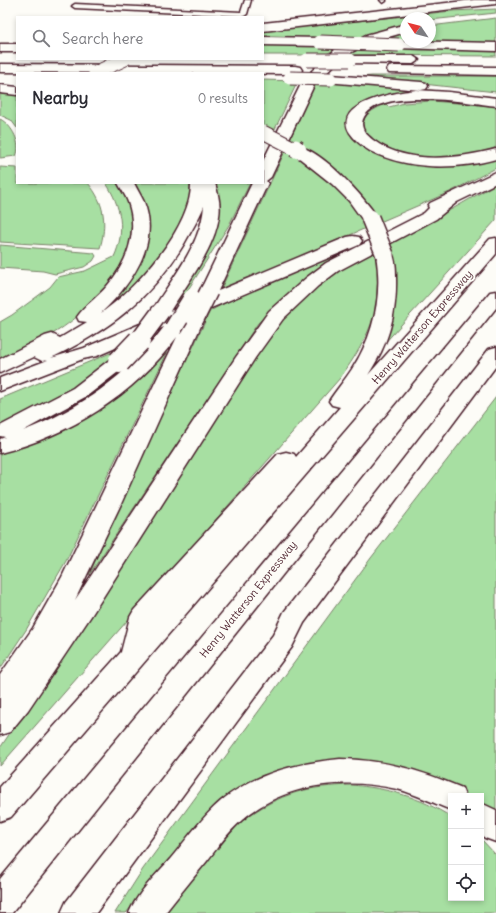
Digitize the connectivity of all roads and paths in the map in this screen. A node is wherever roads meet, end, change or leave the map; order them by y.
1 (248, 0) edge
2 (496, 1) edge
3 (76, 6) dead end
4 (496, 7) edge
5 (323, 20) junction
6 (264, 27) edge
7 (400, 30) edge
8 (264, 41) edge
9 (496, 47) edge
10 (0, 48) edge
11 (16, 48) edge
12 (0, 58) edge
13 (16, 58) edge
14 (124, 60) edge
15 (264, 60) edge
16 (496, 60) edge
17 (0, 68) edge
18 (496, 71) edge
19 (0, 72) edge
20 (97, 72) edge
21 (195, 72) edge
22 (16, 73) edge
23 (264, 73) edge
24 (293, 74) junction
25 (334, 75) junction
26 (264, 77) edge
27 (0, 84) edge
28 (16, 85) edge
29 (0, 89) edge
30 (16, 91) edge
31 (496, 94) edge
32 (496, 102) edge
33 (264, 133) edge
34 (496, 154) edge
35 (264, 175) edge
36 (496, 177) edge
37 (127, 184) edge
38 (199, 184) edge
39 (207, 184) edge
40 (260, 184) edge
41 (450, 200) junction
42 (496, 242) edge
43 (496, 296) edge
44 (199, 303) junction
45 (90, 352) junction
46 (496, 353) edge
47 (0, 367) edge
48 (0, 374) edge
49 (496, 377) edge
50 (0, 385) edge
51 (0, 394) edge
52 (0, 434) edge
53 (0, 446) edge
54 (283, 640) junction
55 (133, 655) junction
56 (0, 696) edge
57 (0, 724) edge
58 (448, 796) edge
59 (0, 808) edge
60 (484, 819) edge
61 (496, 829) edge
62 (0, 903) edge
63 (77, 913) edge
64 (145, 913) edge

1 - 3 street
2 - 5 highway
4 - 5 highway
5 - 6 highway
7 - 35 highway
8 - 9 highway, bridge
10 - 11 highway
12 - 13 highway
14 - 20 highway, bridge
15 - 16 highway, bridge
17 - 21 highway
18 - 25 highway
19 - 22 highway
23 - 24 highway
24 - 25 highway, bridge
24 - 26 highway
25 - 31 highway
27 - 28 highway
29 - 30 highway
32 - 34 highway
33 - 55 highway, bridge
36 - 41 highway
37 - 47 highway
38 - 48 highway
39 - 52 highway, bridge
40 - 44 highway
41 - 45 highway
41 - 57 highway
42 - 55 highway, Henry Watterson Expressway
43 - 62 highway, Henry Watterson Expressway
44 - 53 highway, bridge
44 - 56 highway
45 - 50 highway
45 - 51 highway
46 - 54 highway
49 - 54 highway
54 - 63 highway
55 - 59 highway, Henry Watterson Expressway
58 - 64 highway
60 - 61 highway

